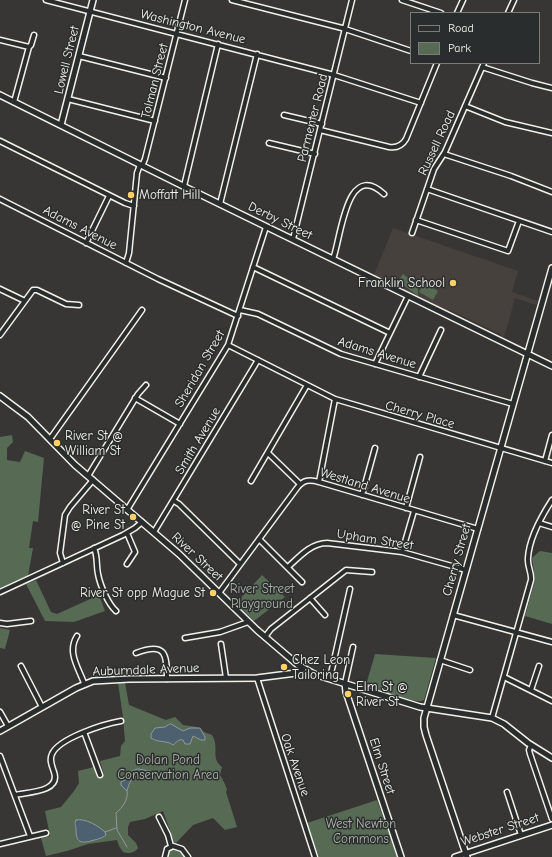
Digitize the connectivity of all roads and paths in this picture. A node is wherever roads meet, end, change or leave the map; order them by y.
1 (46, 0) edge
2 (93, 0) edge
3 (185, 0) edge
4 (232, 0) edge
5 (253, 0) edge
6 (352, 0) edge
7 (402, 0) edge
8 (463, 0) edge
9 (514, 0) edge
10 (252, 5) junction
11 (90, 11) junction
12 (438, 12) edge
13 (458, 12) edge
14 (508, 12) edge
15 (345, 29) junction
16 (177, 34) junction
17 (34, 35) dead end
18 (0, 40) edge
19 (218, 44) junction
20 (29, 47) junction
21 (410, 51) edge
22 (257, 54) junction
23 (79, 56) junction
24 (437, 64) edge
25 (483, 65) edge
26 (334, 75) junction
27 (166, 78) junction
28 (552, 88) edge
29 (0, 95) edge
30 (68, 99) junction
31 (14, 102) junction
32 (421, 103) junction
33 (465, 106) junction
34 (284, 116) dead end
35 (155, 121) junction
36 (322, 124) junction
37 (61, 125) junction
38 (320, 130) junction
39 (552, 133) edge
40 (0, 141) edge
41 (269, 143) dead end
42 (315, 154) junction
43 (444, 154) junction
44 (141, 165) junction
45 (184, 186) junction
46 (426, 189) junction
47 (552, 192) edge
48 (384, 194) dead end
49 (109, 196) junction
50 (0, 199) edge
51 (220, 204) junction
52 (134, 206) junction
53 (416, 220) junction
54 (519, 221) junction
55 (266, 227) junction
56 (552, 232) edge
57 (412, 233) dead end
58 (293, 240) junction
59 (86, 242) junction
60 (332, 259) junction
61 (126, 263) junction
62 (253, 267) junction
63 (552, 268) edge
64 (550, 282) edge
65 (0, 289) edge
66 (408, 296) junction
67 (25, 301) junction
68 (79, 305) dead end
69 (142, 310) dead end
70 (240, 310) junction
71 (238, 316) junction
72 (441, 330) dead end
73 (390, 333) junction
74 (0, 335) edge
75 (228, 345) junction
76 (527, 354) junction
77 (258, 360) junction
78 (375, 364) junction
79 (552, 366) edge
80 (419, 377) junction
81 (146, 385) dead end
82 (306, 385) junction
83 (0, 396) edge
84 (135, 398) junction
85 (335, 399) junction
86 (513, 404) junction
87 (180, 424) junction
88 (552, 435) edge
89 (50, 439) junction
90 (375, 448) dead end
91 (501, 449) junction
92 (268, 453) junction
93 (420, 457) dead end
94 (544, 461) junction
95 (552, 463) edge
96 (88, 476) junction
97 (93, 480) junction
98 (251, 480) dead end
99 (319, 482) junction
100 (300, 484) junction
101 (362, 495) junction
102 (552, 500) edge
103 (174, 501) junction
104 (406, 508) junction
105 (128, 510) junction
106 (414, 511) junction
107 (142, 522) junction
108 (539, 523) junction
109 (552, 527) edge
110 (478, 529) junction
111 (154, 532) junction
112 (126, 533) junction
113 (259, 539) junction
114 (94, 548) junction
115 (402, 552) junction
116 (63, 563) junction
117 (127, 564) dead end
118 (240, 564) junction
119 (288, 567) junction
120 (466, 570) junction
121 (372, 572) dead end
122 (302, 582) dead end
123 (350, 589) dead end
124 (0, 592) edge
125 (219, 593) junction
126 (310, 598) junction
127 (116, 611) dead end
128 (325, 615) dead end
129 (453, 615) junction
130 (31, 621) dead end
131 (248, 622) junction
132 (0, 623) edge
133 (516, 632) junction
134 (77, 636) dead end
135 (264, 636) junction
136 (185, 638) dead end
137 (552, 642) edge
138 (221, 644) dead end
139 (353, 647) dead end
140 (136, 653) dead end
141 (440, 660) junction
142 (21, 666) dead end
143 (539, 666) dead end
144 (302, 668) junction
145 (470, 670) dead end
146 (504, 677) junction
147 (226, 678) junction
148 (256, 678) junction
149 (330, 678) junction
150 (167, 679) junction
151 (84, 683) junction
152 (345, 683) junction
153 (531, 690) junction
154 (552, 701) edge
155 (42, 706) junction
156 (427, 708) junction
157 (0, 712) edge
158 (492, 718) junction
159 (121, 721) dead end
160 (8, 726) junction
161 (0, 731) edge
162 (84, 732) junction
163 (531, 745) junction
164 (0, 756) edge
165 (552, 758) edge
166 (100, 775) dead end
167 (507, 792) dead end
168 (15, 795) junction
169 (159, 817) dead end
170 (552, 819) edge
171 (552, 825) edge
172 (46, 833) dead end
173 (521, 835) junction
174 (30, 836) junction
175 (0, 844) edge
176 (171, 846) junction
177 (466, 855) edge
178 (165, 857) edge
179 (188, 857) edge
180 (316, 857) edge
181 (401, 857) edge
182 (455, 857) edge

1 - 11 street, Washington Avenue
2 - 11 street, Lowell Street
3 - 16 street, Tolman Street
4 - 10 street
5 - 10 street
6 - 15 street, Parmenter Road
7 - 12 street
8 - 13 street
9 - 14 street
10 - 15 street
11 - 16 street, Washington Avenue
11 - 23 street, Lowell Street
15 - 21 street
15 - 26 street, Parmenter Road
16 - 19 street, Washington Avenue
16 - 27 street, Tolman Street
17 - 20 street
18 - 20 street
19 - 22 street, Washington Avenue
19 - 45 street
20 - 31 street
22 - 26 street, Washington Avenue
22 - 51 street
23 - 27 street
23 - 30 street, Lowell Street
24 - 32 street
25 - 28 street
25 - 33 street, Russell Road
26 - 32 street, Washington Avenue
26 - 36 street, Parmenter Road
27 - 35 street, Tolman Street
29 - 31 street, Derby Street
30 - 35 street
30 - 37 street, Lowell Street
31 - 37 street, Derby Street
32 - 38 street
33 - 39 street
33 - 43 street, Russell Road
34 - 36 street
35 - 44 street, Tolman Street
36 - 38 street, Parmenter Road
37 - 44 street, Derby Street
38 - 42 street, Parmenter Road
40 - 49 street
41 - 42 street
42 - 58 street, Parmenter Road
43 - 46 street, Russell Road
43 - 47 street
44 - 45 street, Derby Street
44 - 52 street, Tolman Street
45 - 51 street, Derby Street
46 - 53 street, Russell Road
46 - 54 street
48 - 60 street
49 - 52 street
49 - 59 street
50 - 59 street, Adams Avenue
51 - 55 street, Derby Street
52 - 61 street, Tolman Street
53 - 54 street
53 - 57 street, Russell Road
54 - 56 street
55 - 58 street, Derby Street
55 - 62 street, Sheridan Street
58 - 60 street, Derby Street
59 - 61 street, Adams Avenue
60 - 66 street, Derby Street
61 - 71 street, Adams Avenue
62 - 70 street, Sheridan Street
62 - 73 street
63 - 64 street, Cherry Street
64 - 76 street, Cherry Street
65 - 67 street
66 - 73 street
66 - 76 street, Derby Street
67 - 68 street
67 - 74 street
69 - 89 street
70 - 71 street, Sheridan Street
70 - 78 street, Adams Avenue
71 - 75 street, Sheridan Street
72 - 80 street
73 - 78 street
75 - 77 street, Cherry Place
75 - 87 street, Sheridan Street
76 - 79 street, Derby Street
76 - 86 street, Cherry Street
77 - 82 street, Cherry Place
77 - 103 street, Smith Avenue
78 - 80 street, Adams Avenue
80 - 86 street, Adams Avenue
81 - 84 street
82 - 85 street, Cherry Place
82 - 92 street
83 - 89 street, River Street
84 - 87 street
84 - 96 street
85 - 91 street, Cherry Place
85 - 99 street
86 - 91 street, Cherry Street
87 - 105 street, Sheridan Street
88 - 94 street
89 - 96 street, River Street
90 - 101 street
91 - 94 street, Cherry Place
91 - 110 street, Cherry Street
92 - 98 street
92 - 100 street
93 - 104 street
94 - 95 street, Cherry Place
96 - 97 street, River Street
97 - 105 street, River Street
97 - 116 street
99 - 100 street, Westland Avenue
99 - 101 street, Westland Avenue
100 - 113 street, Westland Avenue
101 - 104 street, Westland Avenue
102 - 108 street
103 - 111 street, Smith Avenue
103 - 118 street
104 - 106 street, Westland Avenue
105 - 107 street, River Street
106 - 110 street, Westland Avenue
106 - 115 street
107 - 111 street, River Street
107 - 112 street
108 - 109 street
108 - 133 street
110 - 120 street, Cherry Street
111 - 125 street, River Street
112 - 114 street
112 - 117 street
113 - 118 street, Westland Avenue
113 - 119 street
114 - 116 street
114 - 127 street
115 - 119 street, Upham Street
115 - 120 street, Upham Street
116 - 124 street
118 - 125 street, Westland Avenue
119 - 122 street
120 - 129 street, Cherry Street
121 - 126 street
123 - 149 street
125 - 131 street, River Street
126 - 128 street
126 - 135 street
129 - 133 street
129 - 141 street, Cherry Street
130 - 132 street
131 - 135 street, River Street
131 - 136 street
133 - 137 street
133 - 146 street
134 - 151 street
135 - 144 street, River Street
138 - 147 street
139 - 152 street
140 - 150 street
141 - 145 street
141 - 156 street, Cherry Street
142 - 155 street
143 - 153 street
144 - 148 street, Auburndale Avenue
144 - 149 street, River Street
146 - 153 street
146 - 158 street
147 - 148 street, Auburndale Avenue
147 - 150 street, Auburndale Avenue
148 - 180 street, Oak Avenue
149 - 152 street, River Street
150 - 151 street, Auburndale Avenue
151 - 155 street, Auburndale Avenue
152 - 156 street, River Street
152 - 181 street, Elm Street
153 - 154 street
155 - 160 street, Auburndale Avenue
156 - 158 street, River Street
156 - 177 street, Cherry Street
157 - 160 street
158 - 163 street, River Street
159 - 162 street
160 - 161 street, Auburndale Avenue
162 - 166 street
162 - 168 street
163 - 165 street, River Street
163 - 170 street
164 - 168 street
167 - 173 street
168 - 174 street
169 - 176 street
171 - 173 street, Webster Street
172 - 174 street
173 - 177 street, Webster Street
174 - 175 street
176 - 178 street
176 - 179 street
177 - 182 street, Webster Street

